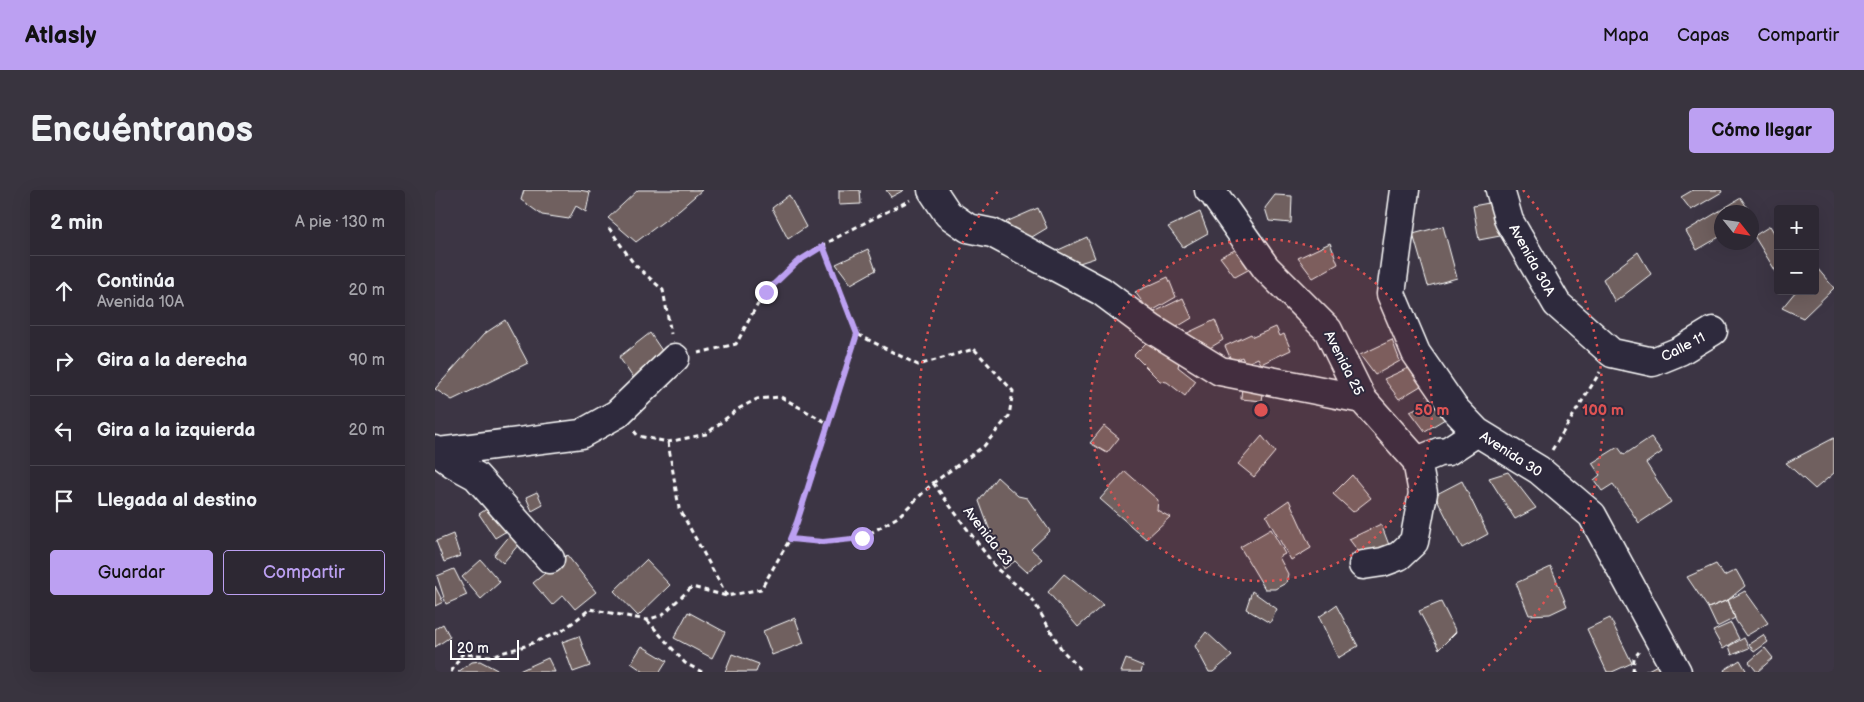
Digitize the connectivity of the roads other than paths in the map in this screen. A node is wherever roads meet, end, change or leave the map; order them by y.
1 (1209, 190) edge
2 (1405, 190) edge
3 (1500, 190) edge
4 (922, 194) edge
5 (1713, 332) dead end
6 (675, 358) road end
7 (1653, 362) joint
8 (1362, 399) junction
9 (1477, 432) junction
10 (437, 451) edge
11 (1417, 461) junction
12 (550, 559) dead end
13 (1363, 565) dead end
14 (1677, 672) edge

1 - 8 street, Avenida 25
2 - 9 street, Avenida 30
3 - 7 street, Avenida 30A
4 - 8 street
5 - 7 street, Calle 11
6 - 10 street
8 - 11 street, Avenida 25
9 - 11 street
9 - 14 street, Avenida 30
10 - 12 street
11 - 13 street

